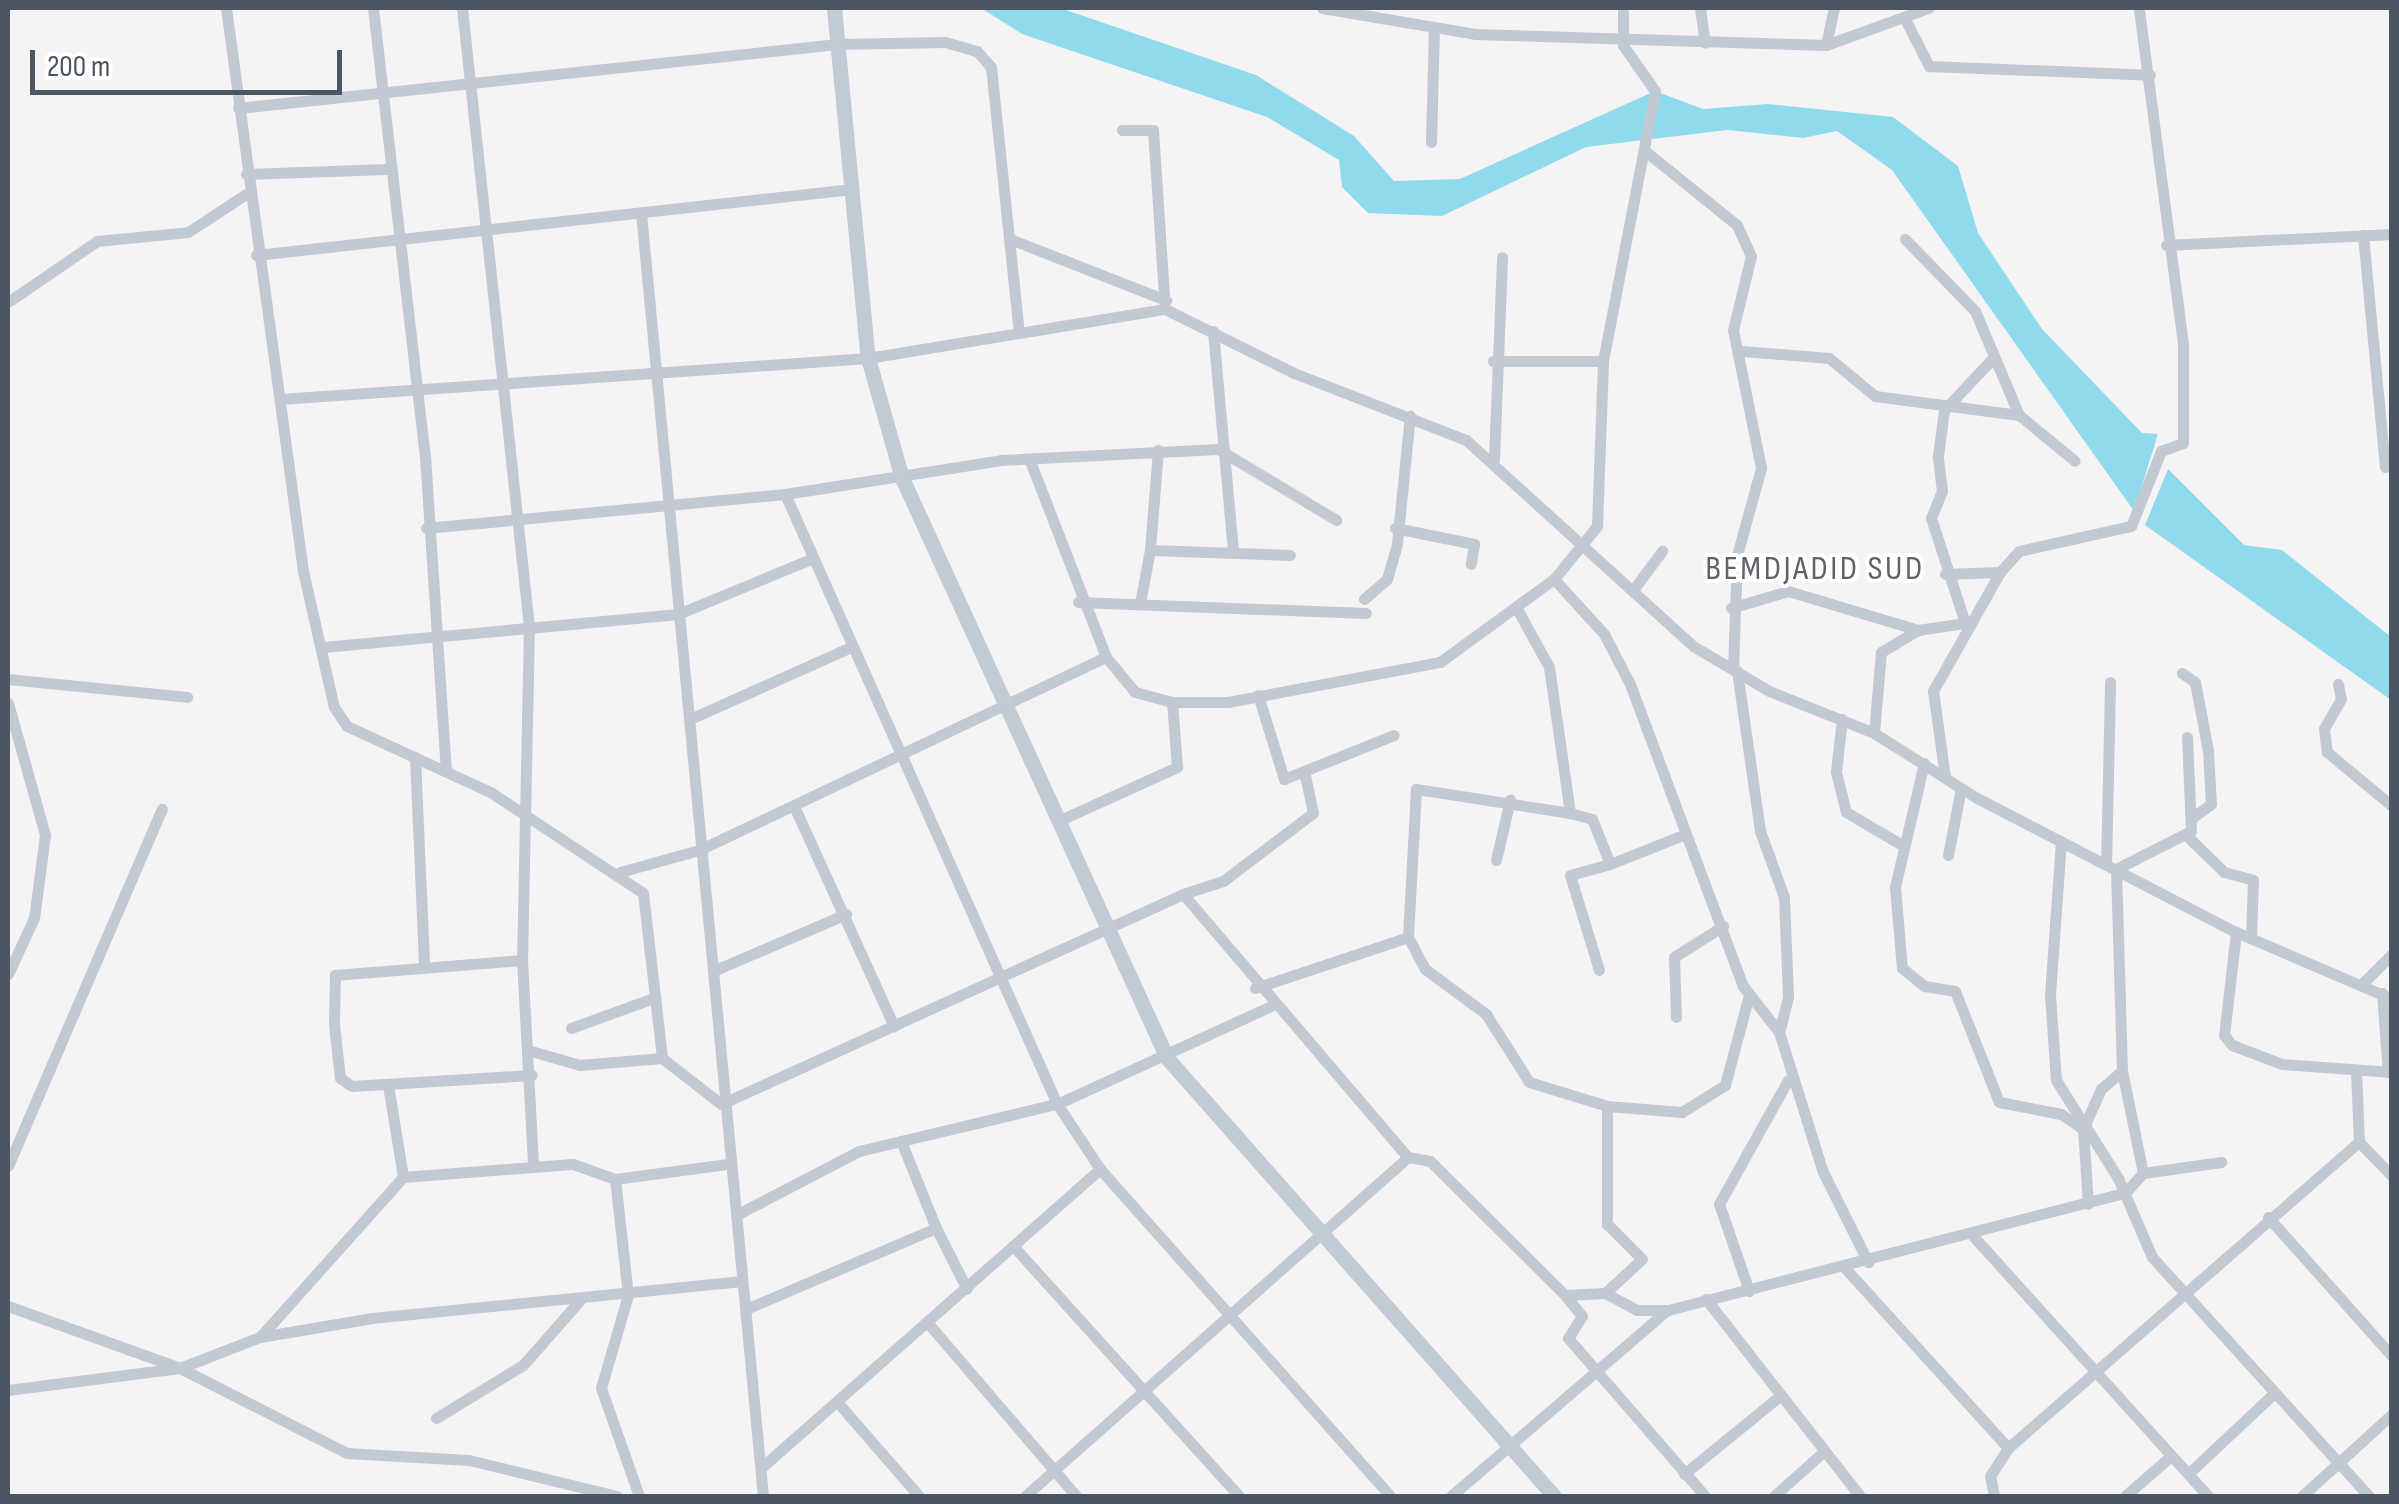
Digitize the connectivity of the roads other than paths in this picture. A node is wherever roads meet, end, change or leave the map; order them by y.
1 (226, 8) edge
2 (373, 8) edge
3 (462, 8) edge
4 (834, 8) edge
5 (1322, 8) edge
6 (1624, 8) edge
7 (1700, 8) edge
8 (1834, 8) edge
9 (1928, 8) edge
10 (2139, 8) edge
11 (1906, 21) junction
12 (1434, 29) junction
13 (1706, 43) junction
14 (838, 44) junction
15 (1623, 44) junction
16 (1826, 45) junction
17 (2150, 75) junction
18 (470, 81) junction
19 (380, 92) junction
20 (238, 108) junction
21 (1122, 130) dead end
22 (1430, 142) dead end
23 (1644, 150) junction
24 (386, 169) junction
25 (246, 174) junction
26 (852, 189) junction
27 (246, 194) junction
28 (641, 213) junction
29 (487, 228) junction
30 (2392, 234) edge
31 (2363, 235) junction
32 (395, 239) junction
33 (1010, 239) junction
34 (1904, 240) dead end
35 (2166, 245) junction
36 (256, 254) junction
37 (1502, 257) dead end
38 (8, 302) edge
39 (1165, 304) junction
40 (1212, 331) junction
41 (1019, 332) junction
42 (1742, 351) junction
43 (1994, 357) junction
44 (868, 358) junction
45 (1493, 360) junction
46 (1603, 361) junction
47 (651, 376) junction
48 (503, 384) junction
49 (410, 390) junction
50 (280, 400) junction
51 (1944, 410) junction
52 (2019, 415) junction
53 (1410, 416) junction
54 (1158, 450) junction
55 (1218, 450) junction
56 (1494, 460) junction
57 (1030, 461) junction
58 (2075, 462) dead end
59 (2385, 467) dead end
60 (902, 478) junction
61 (785, 494) junction
62 (662, 501) junction
63 (517, 517) junction
64 (1336, 520) dead end
65 (426, 528) junction
66 (1396, 528) junction
67 (1588, 542) junction
68 (1150, 550) junction
69 (1234, 550) junction
70 (1662, 551) dead end
71 (1290, 554) dead end
72 (813, 558) junction
73 (1471, 564) dead end
74 (2000, 572) junction
75 (1945, 574) junction
76 (1554, 579) junction
77 (1633, 590) junction
78 (1142, 598) junction
79 (1364, 599) dead end
80 (1078, 602) junction
81 (1516, 608) junction
82 (1731, 608) junction
83 (1366, 613) dead end
84 (678, 614) junction
85 (1965, 623) junction
86 (529, 628) junction
87 (1918, 630) junction
88 (436, 638) junction
89 (850, 646) junction
90 (322, 647) junction
91 (1106, 657) junction
92 (1734, 670) junction
93 (2182, 674) dead end
94 (8, 679) edge
95 (2110, 682) dead end
96 (2338, 684) dead end
97 (1258, 696) junction
98 (188, 697) dead end
99 (1172, 702) junction
100 (8, 703) edge
101 (1010, 708) junction
102 (690, 719) junction
103 (1842, 719) junction
104 (1874, 734) junction
105 (1394, 735) dead end
106 (2187, 738) dead end
107 (900, 757) junction
108 (415, 758) junction
109 (1924, 763) junction
110 (446, 770) junction
111 (1306, 776) junction
112 (1945, 777) junction
113 (1961, 788) junction
114 (1510, 800) junction
115 (794, 806) junction
116 (2392, 806) edge
117 (162, 809) dead end
118 (524, 812) junction
119 (1570, 813) junction
120 (2193, 818) junction
121 (1058, 821) junction
122 (1683, 835) junction
123 (2186, 835) junction
124 (2061, 841) junction
125 (1904, 846) junction
126 (700, 850) junction
127 (1948, 855) dead end
128 (1496, 860) dead end
129 (1610, 864) junction
130 (2111, 866) junction
131 (620, 872) junction
132 (1183, 894) junction
133 (846, 914) junction
134 (1723, 926) junction
135 (1106, 930) junction
136 (2236, 932) junction
137 (1408, 936) junction
138 (2251, 938) junction
139 (2392, 954) edge
140 (522, 960) junction
141 (424, 967) junction
142 (1599, 970) dead end
143 (713, 971) junction
144 (8, 974) edge
145 (1000, 980) junction
146 (2363, 982) junction
147 (1255, 988) junction
148 (1749, 995) junction
149 (2387, 996) edge
150 (656, 997) junction
151 (1271, 1006) junction
152 (1676, 1018) dead end
153 (894, 1026) junction
154 (570, 1028) dead end
155 (1779, 1032) junction
156 (531, 1051) junction
157 (662, 1058) junction
158 (1167, 1058) junction
159 (2122, 1071) junction
160 (2356, 1071) junction
161 (2390, 1072) edge
162 (532, 1075) junction
163 (1788, 1080) junction
164 (388, 1085) junction
165 (721, 1104) junction
166 (1058, 1104) junction
167 (1607, 1106) junction
168 (2083, 1129) junction
169 (901, 1141) junction
170 (2359, 1142) junction
171 (1408, 1157) junction
172 (2221, 1162) dead end
173 (728, 1164) junction
174 (8, 1166) edge
175 (533, 1166) junction
176 (1100, 1169) junction
177 (2143, 1173) junction
178 (2392, 1176) edge
179 (403, 1178) junction
180 (615, 1178) junction
181 (2125, 1193) junction
182 (2088, 1204) junction
183 (736, 1215) junction
184 (2268, 1217) junction
185 (936, 1228) junction
186 (1318, 1234) junction
187 (1974, 1237) junction
188 (1014, 1246) junction
189 (1868, 1262) junction
190 (1845, 1268) junction
191 (742, 1282) junction
192 (966, 1289) junction
193 (1749, 1292) junction
194 (1604, 1293) junction
195 (2179, 1293) junction
196 (628, 1294) junction
197 (1565, 1295) junction
198 (581, 1299) junction
199 (1706, 1299) junction
200 (8, 1306) edge
201 (746, 1309) junction
202 (1229, 1309) junction
203 (1668, 1310) junction
204 (927, 1322) junction
205 (260, 1337) junction
206 (2392, 1356) edge
207 (180, 1368) junction
208 (1597, 1368) junction
209 (2094, 1369) junction
210 (1143, 1387) junction
211 (8, 1390) edge
212 (1781, 1395) junction
213 (2272, 1396) junction
214 (839, 1404) junction
215 (2392, 1414) edge
216 (436, 1418) dead end
217 (1508, 1446) junction
218 (2008, 1448) junction
219 (1821, 1454) junction
220 (2171, 1456) junction
221 (2338, 1464) junction
222 (762, 1468) junction
223 (1054, 1471) junction
224 (2189, 1473) junction
225 (1684, 1474) junction
226 (913, 1494) edge
227 (617, 1496) edge
228 (638, 1496) edge
229 (763, 1496) edge
230 (1026, 1496) edge
231 (1076, 1496) edge
232 (1239, 1496) edge
233 (1390, 1496) edge
234 (1450, 1496) edge
235 (1554, 1496) edge
236 (1705, 1496) edge
237 (1774, 1496) edge
238 (1860, 1496) edge
239 (1994, 1496) edge
240 (2125, 1496) edge
241 (2208, 1496) edge
242 (2302, 1496) edge
243 (2369, 1496) edge

1 - 20 street
2 - 19 street
3 - 18 street
4 - 14 street
5 - 12 street
6 - 15 street
7 - 13 street
8 - 16 street
9 - 11 street
10 - 17 street
11 - 16 street
11 - 17 street
12 - 15 street
12 - 22 street
13 - 15 street
13 - 16 street
14 - 18 street
14 - 26 street
14 - 33 street
15 - 23 street
17 - 35 street
18 - 19 street
18 - 29 street
19 - 20 street
19 - 24 street
20 - 25 street
21 - 39 street
23 - 42 street
23 - 46 street
24 - 25 street
24 - 32 street
25 - 27 street
26 - 28 street
26 - 44 street
27 - 36 street
27 - 38 street
28 - 29 street
28 - 47 street
29 - 32 street
29 - 48 street
30 - 31 street
31 - 35 street
31 - 59 street
32 - 36 street
32 - 49 street
33 - 39 street
33 - 41 street
34 - 43 street
35 - 74 street
36 - 50 street
37 - 45 street
39 - 40 street
39 - 41 street
40 - 53 street
40 - 55 street
41 - 44 street
42 - 51 street
42 - 82 street
43 - 51 street
43 - 52 street
44 - 47 street
44 - 60 street
45 - 46 street
45 - 56 street
46 - 67 street
47 - 48 street
47 - 62 street
48 - 49 street
48 - 63 street
49 - 50 street
49 - 65 street
50 - 90 street
51 - 52 street
51 - 75 street
52 - 58 street
53 - 56 street
53 - 66 street
54 - 55 street
54 - 57 street
54 - 68 street
55 - 64 street
55 - 69 street
56 - 67 street
57 - 60 street
57 - 80 street
60 - 61 street
60 - 101 street
61 - 62 street
61 - 72 street
62 - 63 street
62 - 84 street
63 - 65 street
63 - 86 street
65 - 88 street
66 - 73 street
66 - 79 street
67 - 76 street
67 - 77 street
68 - 69 street
68 - 78 street
69 - 71 street
70 - 77 street
72 - 84 street
72 - 89 street
74 - 75 street
74 - 85 street
75 - 85 street
76 - 81 street
76 - 122 street
77 - 92 street
78 - 80 street
78 - 83 street
80 - 91 street
81 - 97 street
81 - 119 street
82 - 87 street
82 - 92 street
84 - 86 street
84 - 102 street
85 - 87 street
85 - 112 street
86 - 88 street
86 - 118 street
87 - 104 street
88 - 90 street
88 - 110 street
89 - 102 street
89 - 107 street
90 - 108 street
91 - 99 street
91 - 101 street
92 - 103 street
92 - 155 street
93 - 120 street
94 - 98 street
95 - 130 street
96 - 116 street
97 - 99 street
97 - 111 street
99 - 121 street
100 - 144 street
101 - 107 street
101 - 121 street
102 - 126 street
103 - 104 street
103 - 125 street
104 - 109 street
105 - 111 street
106 - 120 street
107 - 115 street
107 - 145 street
108 - 110 street
108 - 141 street
109 - 112 street
109 - 125 street
110 - 118 street
111 - 132 street
112 - 113 street
113 - 124 street
113 - 127 street
114 - 119 street
114 - 128 street
114 - 137 street
115 - 126 street
115 - 133 street
117 - 174 street
118 - 131 street
118 - 140 street
119 - 129 street
120 - 123 street
121 - 135 street
122 - 129 street
122 - 134 street
123 - 130 street
123 - 138 street
124 - 130 street
124 - 168 street
125 - 168 street
126 - 131 street
126 - 143 street
129 - 142 street
130 - 136 street
130 - 159 street
131 - 150 street
132 - 135 street
132 - 147 street
133 - 143 street
133 - 153 street
134 - 148 street
134 - 152 street
135 - 145 street
135 - 158 street
136 - 138 street
136 - 160 street
137 - 147 street
137 - 167 street
138 - 146 street
139 - 146 street
140 - 141 street
140 - 156 street
141 - 164 street
143 - 165 street
145 - 153 street
145 - 166 street
146 - 149 street
147 - 151 street
148 - 155 street
148 - 167 street
149 - 161 street
150 - 154 street
150 - 157 street
151 - 158 street
151 - 171 street
153 - 165 street
155 - 163 street
156 - 157 street
156 - 162 street
157 - 165 street
158 - 166 street
158 - 186 street
159 - 168 street
159 - 177 street
160 - 161 street
160 - 170 street
162 - 164 street
162 - 175 street
163 - 189 street
163 - 193 street
164 - 179 street
165 - 173 street
166 - 169 street
166 - 176 street
167 - 194 street
168 - 181 street
168 - 182 street
169 - 183 street
169 - 185 street
170 - 178 street
170 - 184 street
171 - 186 street
171 - 197 street
172 - 177 street
173 - 180 street
173 - 183 street
175 - 179 street
175 - 180 street
176 - 188 street
176 - 202 street
177 - 181 street
179 - 205 street
180 - 196 street
181 - 182 street
181 - 195 street
182 - 187 street
183 - 191 street
184 - 195 street
184 - 206 street
185 - 192 street
185 - 201 street
186 - 202 street
186 - 217 street
187 - 189 street
187 - 209 street
188 - 192 street
188 - 210 street
189 - 190 street
190 - 193 street
190 - 218 street
191 - 196 street
191 - 201 street
192 - 204 street
193 - 199 street
194 - 197 street
194 - 203 street
195 - 209 street
195 - 213 street
196 - 198 street
196 - 228 street
197 - 208 street
198 - 205 street
198 - 216 street
199 - 203 street
199 - 212 street
200 - 207 street
201 - 222 street
202 - 210 street
202 - 233 street
203 - 208 street
204 - 214 street
204 - 223 street
205 - 207 street
207 - 211 street
207 - 227 street
208 - 217 street
208 - 225 street
209 - 218 street
209 - 220 street
210 - 223 street
210 - 232 street
212 - 219 street
212 - 225 street
213 - 221 street
213 - 224 street
214 - 222 street
214 - 226 street
215 - 221 street
217 - 234 street
217 - 235 street
218 - 239 street
219 - 237 street
219 - 238 street
220 - 224 street
220 - 240 street
221 - 242 street
221 - 243 street
222 - 229 street
223 - 230 street
223 - 231 street
224 - 241 street
225 - 236 street

